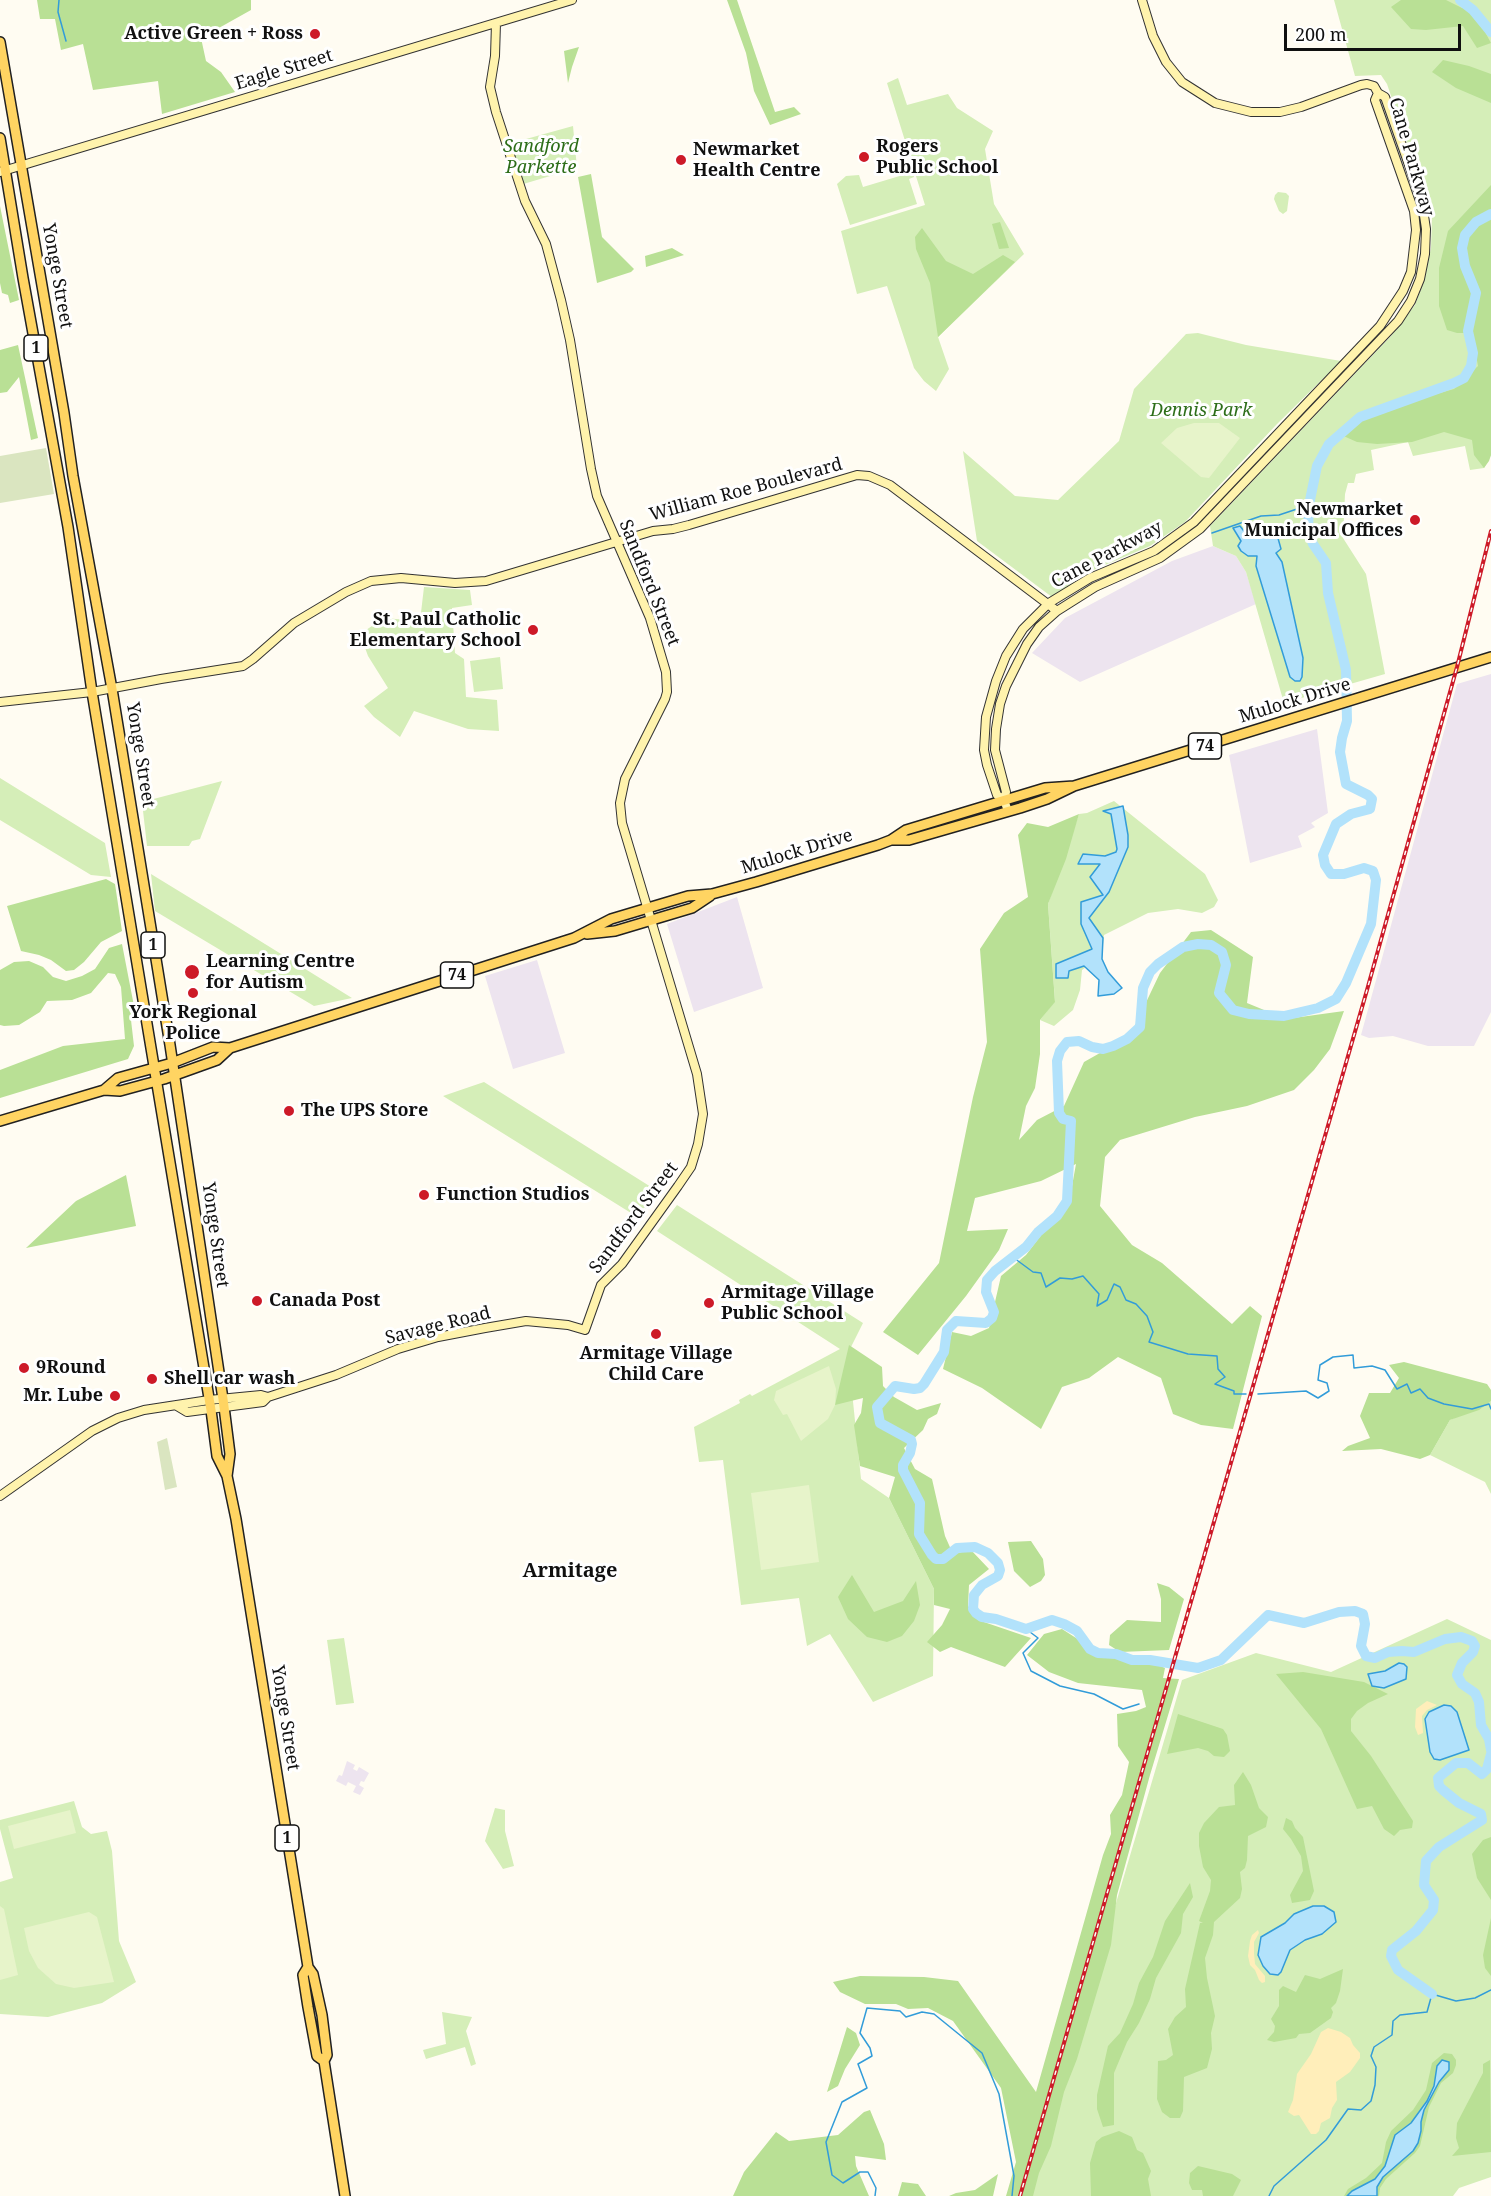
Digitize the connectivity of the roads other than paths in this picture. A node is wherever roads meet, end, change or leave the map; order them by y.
1 (572, 0) edge
2 (1142, 0) edge
3 (496, 22) junction
4 (0, 42) edge
5 (1378, 93) junction
6 (0, 138) edge
7 (21, 165) junction
8 (3, 171) edge
9 (617, 541) junction
10 (1049, 603) junction
11 (1057, 611) junction
12 (1491, 657) edge
13 (112, 689) junction
14 (92, 692) junction
15 (0, 702) edge
16 (1074, 786) junction
17 (1004, 800) junction
18 (1008, 811) junction
19 (891, 840) junction
20 (712, 894) junction
21 (649, 908) junction
22 (652, 919) junction
23 (581, 935) junction
24 (230, 1048) junction
25 (172, 1063) junction
26 (154, 1067) junction
27 (174, 1075) junction
28 (156, 1082) junction
29 (104, 1090) junction
30 (0, 1121) edge
31 (585, 1330) joint
32 (224, 1404) junction
33 (210, 1405) junction
34 (227, 1476) junction
35 (0, 1496) edge
36 (345, 2196) edge

1 - 3 street, Eagle Street
2 - 5 street
3 - 7 street, Eagle Street
3 - 9 street, Sandford Street
4 - 7 main road, Yonge Street / 1
5 - 10 street, Cane Parkway
5 - 11 street, Cane Parkway
6 - 8 main road, Yonge Street / 1
7 - 8 street, Eagle Street
7 - 13 main road, Yonge Street / 1
8 - 14 main road, Yonge Street / 1
9 - 10 street, William Roe Boulevard
9 - 13 street, William Roe Boulevard
9 - 21 street, Sandford Street
10 - 11 street, William Roe Boulevard
10 - 17 street, Cane Parkway
11 - 17 street, Cane Parkway
12 - 16 main road, Mulock Drive / 74
13 - 14 street, William Roe Boulevard
13 - 25 main road, Yonge Street / 1
14 - 15 street, William Roe Boulevard
14 - 26 main road, Yonge Street / 1
16 - 17 main road, Mulock Drive / 74
16 - 18 main road, Mulock Drive / 74
17 - 18 street, Cane Parkway
17 - 19 main road, Mulock Drive / 74
18 - 19 main road, Mulock Drive / 74
19 - 20 main road, Mulock Drive / 74
20 - 21 main road, Mulock Drive / 74
20 - 22 main road, Mulock Drive / 74
21 - 22 street, Sandford Street
21 - 23 main road, Mulock Drive / 74
22 - 23 main road, Mulock Drive / 74
22 - 31 street, Sandford Street
23 - 24 main road, Mulock Drive / 74
24 - 25 main road, Mulock Drive / 74
24 - 27 main road, Mulock Drive / 74
25 - 26 main road, Mulock Drive / 74
25 - 27 main road, Yonge Street / 1
26 - 28 main road, Yonge Street / 1
26 - 29 main road, Mulock Drive / 74
27 - 28 main road, Mulock Drive / 74
27 - 32 main road, Yonge Street / 1
28 - 29 main road, Mulock Drive / 74
28 - 33 main road, Yonge Street / 1
29 - 30 main road, Mulock Drive / 74
31 - 32 street, Savage Road
32 - 33 street, Savage Road
32 - 34 main road, Yonge Street / 1
33 - 34 main road, Yonge Street / 1
33 - 35 street, Savage Road
34 - 36 main road, Yonge Street / 1

